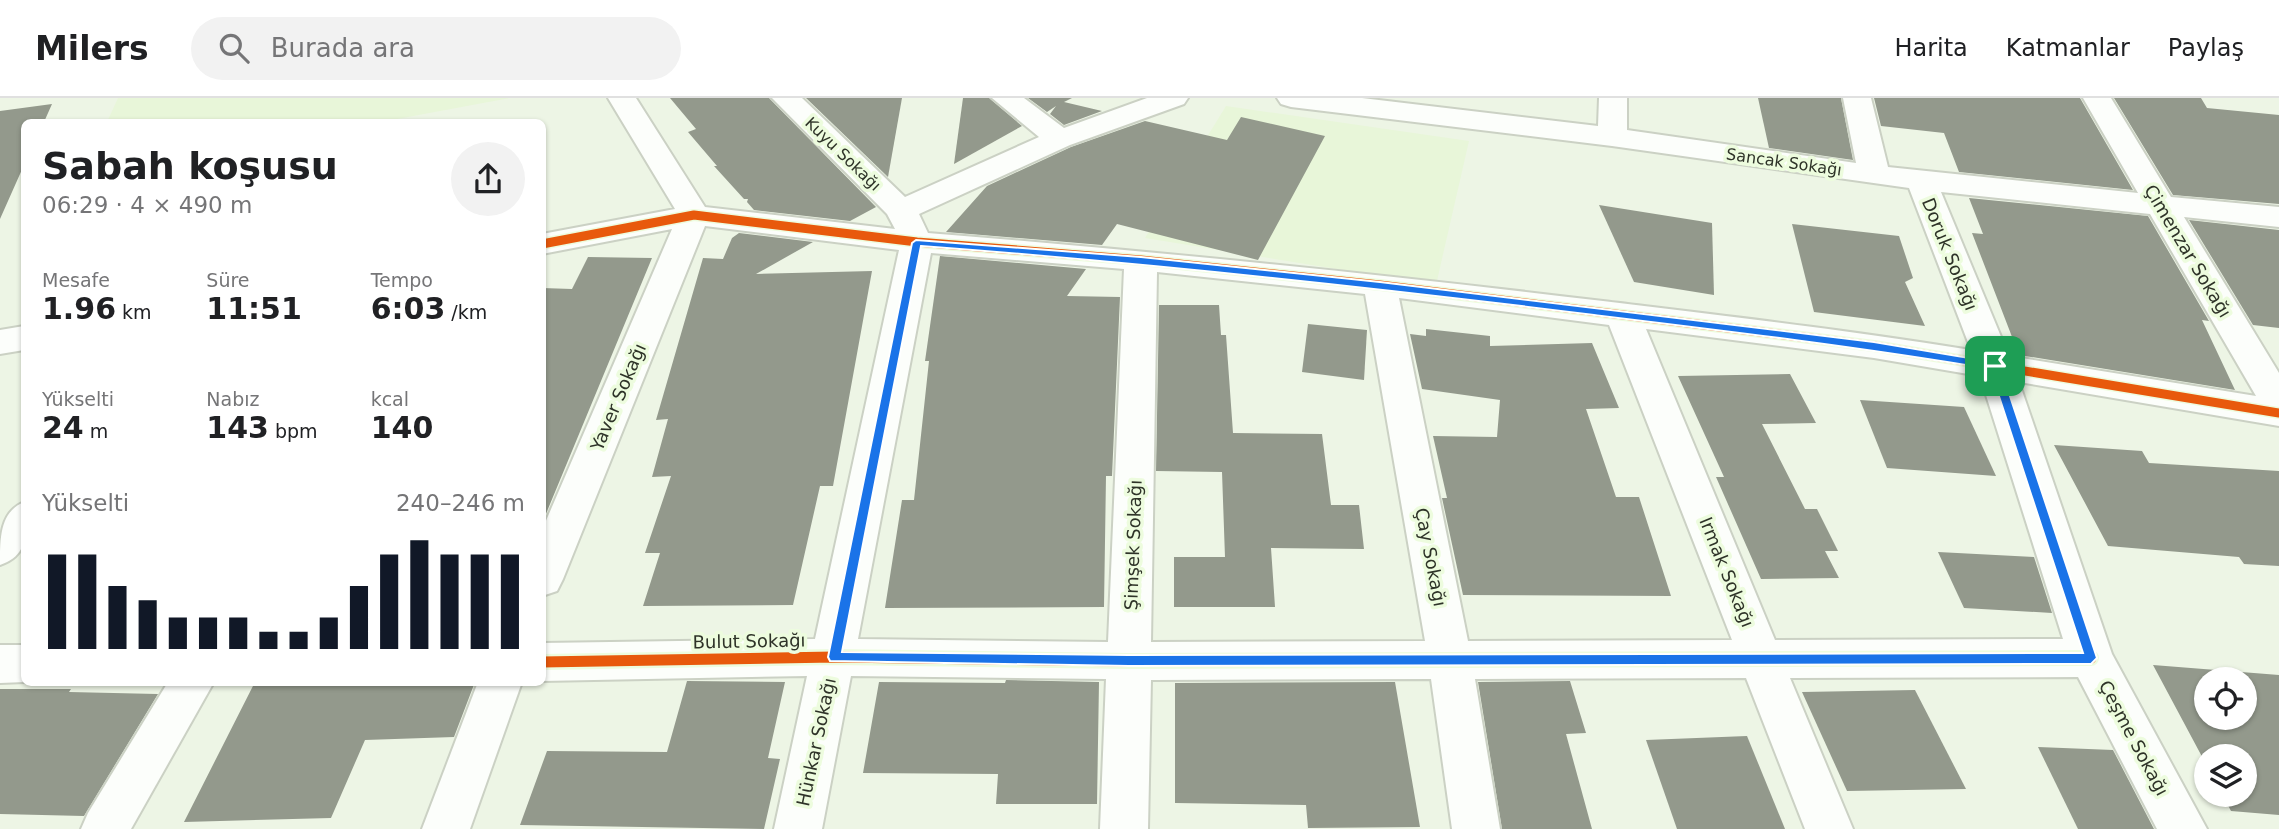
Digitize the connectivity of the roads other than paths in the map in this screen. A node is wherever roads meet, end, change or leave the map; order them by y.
1 (622, 98) edge
2 (786, 98) edge
3 (1006, 98) edge
4 (1174, 98) edge
5 (1291, 98) edge
6 (1613, 98) edge
7 (1857, 98) edge
8 (2097, 98) edge
9 (1384, 104) edge
10 (1612, 137) junction
11 (1060, 139) junction
12 (1874, 174) junction
13 (1921, 181) junction
14 (2160, 204) junction
15 (694, 215) junction
16 (2279, 217) edge
17 (909, 226) junction
18 (546, 243) edge
19 (1141, 260) junction
20 (1380, 285) junction
21 (1623, 316) junction
22 (21, 338) edge
23 (0, 342) edge
24 (1995, 366) junction
25 (2279, 404) edge
26 (2279, 413) edge
27 (21, 521) edge
28 (0, 550) edge
29 (546, 569) edge
30 (834, 657) junction
31 (2091, 658) junction
32 (1762, 659) junction
33 (1450, 660) junction
34 (1129, 661) junction
35 (546, 662) edge
36 (0, 664) edge
37 (21, 664) edge
38 (190, 686) edge
39 (499, 686) edge
40 (105, 829) edge
41 (446, 829) edge
42 (798, 829) edge
43 (1124, 829) edge
44 (1476, 829) edge
45 (1829, 829) edge
46 (2183, 829) edge

1 - 15 street
2 - 17 street, Kuyu Sokağı
3 - 11 street
4 - 11 street
5 - 9 street, Sancak Sokağı
6 - 10 street
7 - 12 street
8 - 14 street, Çimenzar Sokağı
9 - 10 street, Sancak Sokağı
10 - 12 street, Sancak Sokağı
11 - 17 street
12 - 13 street, Sancak Sokağı
13 - 14 street, Sancak Sokağı
13 - 24 street, Doruk Sokağı
14 - 16 street, Sancak Sokağı
14 - 25 street, Çimenzar Sokağı
15 - 17 street
15 - 18 street
15 - 29 street, Yaver Sokağı
17 - 19 street
17 - 30 street, Hünkar Sokağı
19 - 20 street
19 - 34 street, Şimşek Sokağı
20 - 21 street
20 - 33 street, Çay Sokağı
21 - 24 street
21 - 32 street, Irmak Sokağı
22 - 23 street
24 - 26 street
24 - 31 street, Çeşme Sokağı
27 - 28 street
30 - 34 street, Bulut Sokağı
30 - 35 street, Bulut Sokağı
30 - 42 street, Hünkar Sokağı
31 - 32 street, Bulut Sokağı
31 - 46 street, Çeşme Sokağı
32 - 33 street, Bulut Sokağı
32 - 45 street, Irmak Sokağı
33 - 34 street, Bulut Sokağı
33 - 44 street, Çay Sokağı
34 - 43 street, Şimşek Sokağı
36 - 37 street
38 - 40 street
39 - 41 street

